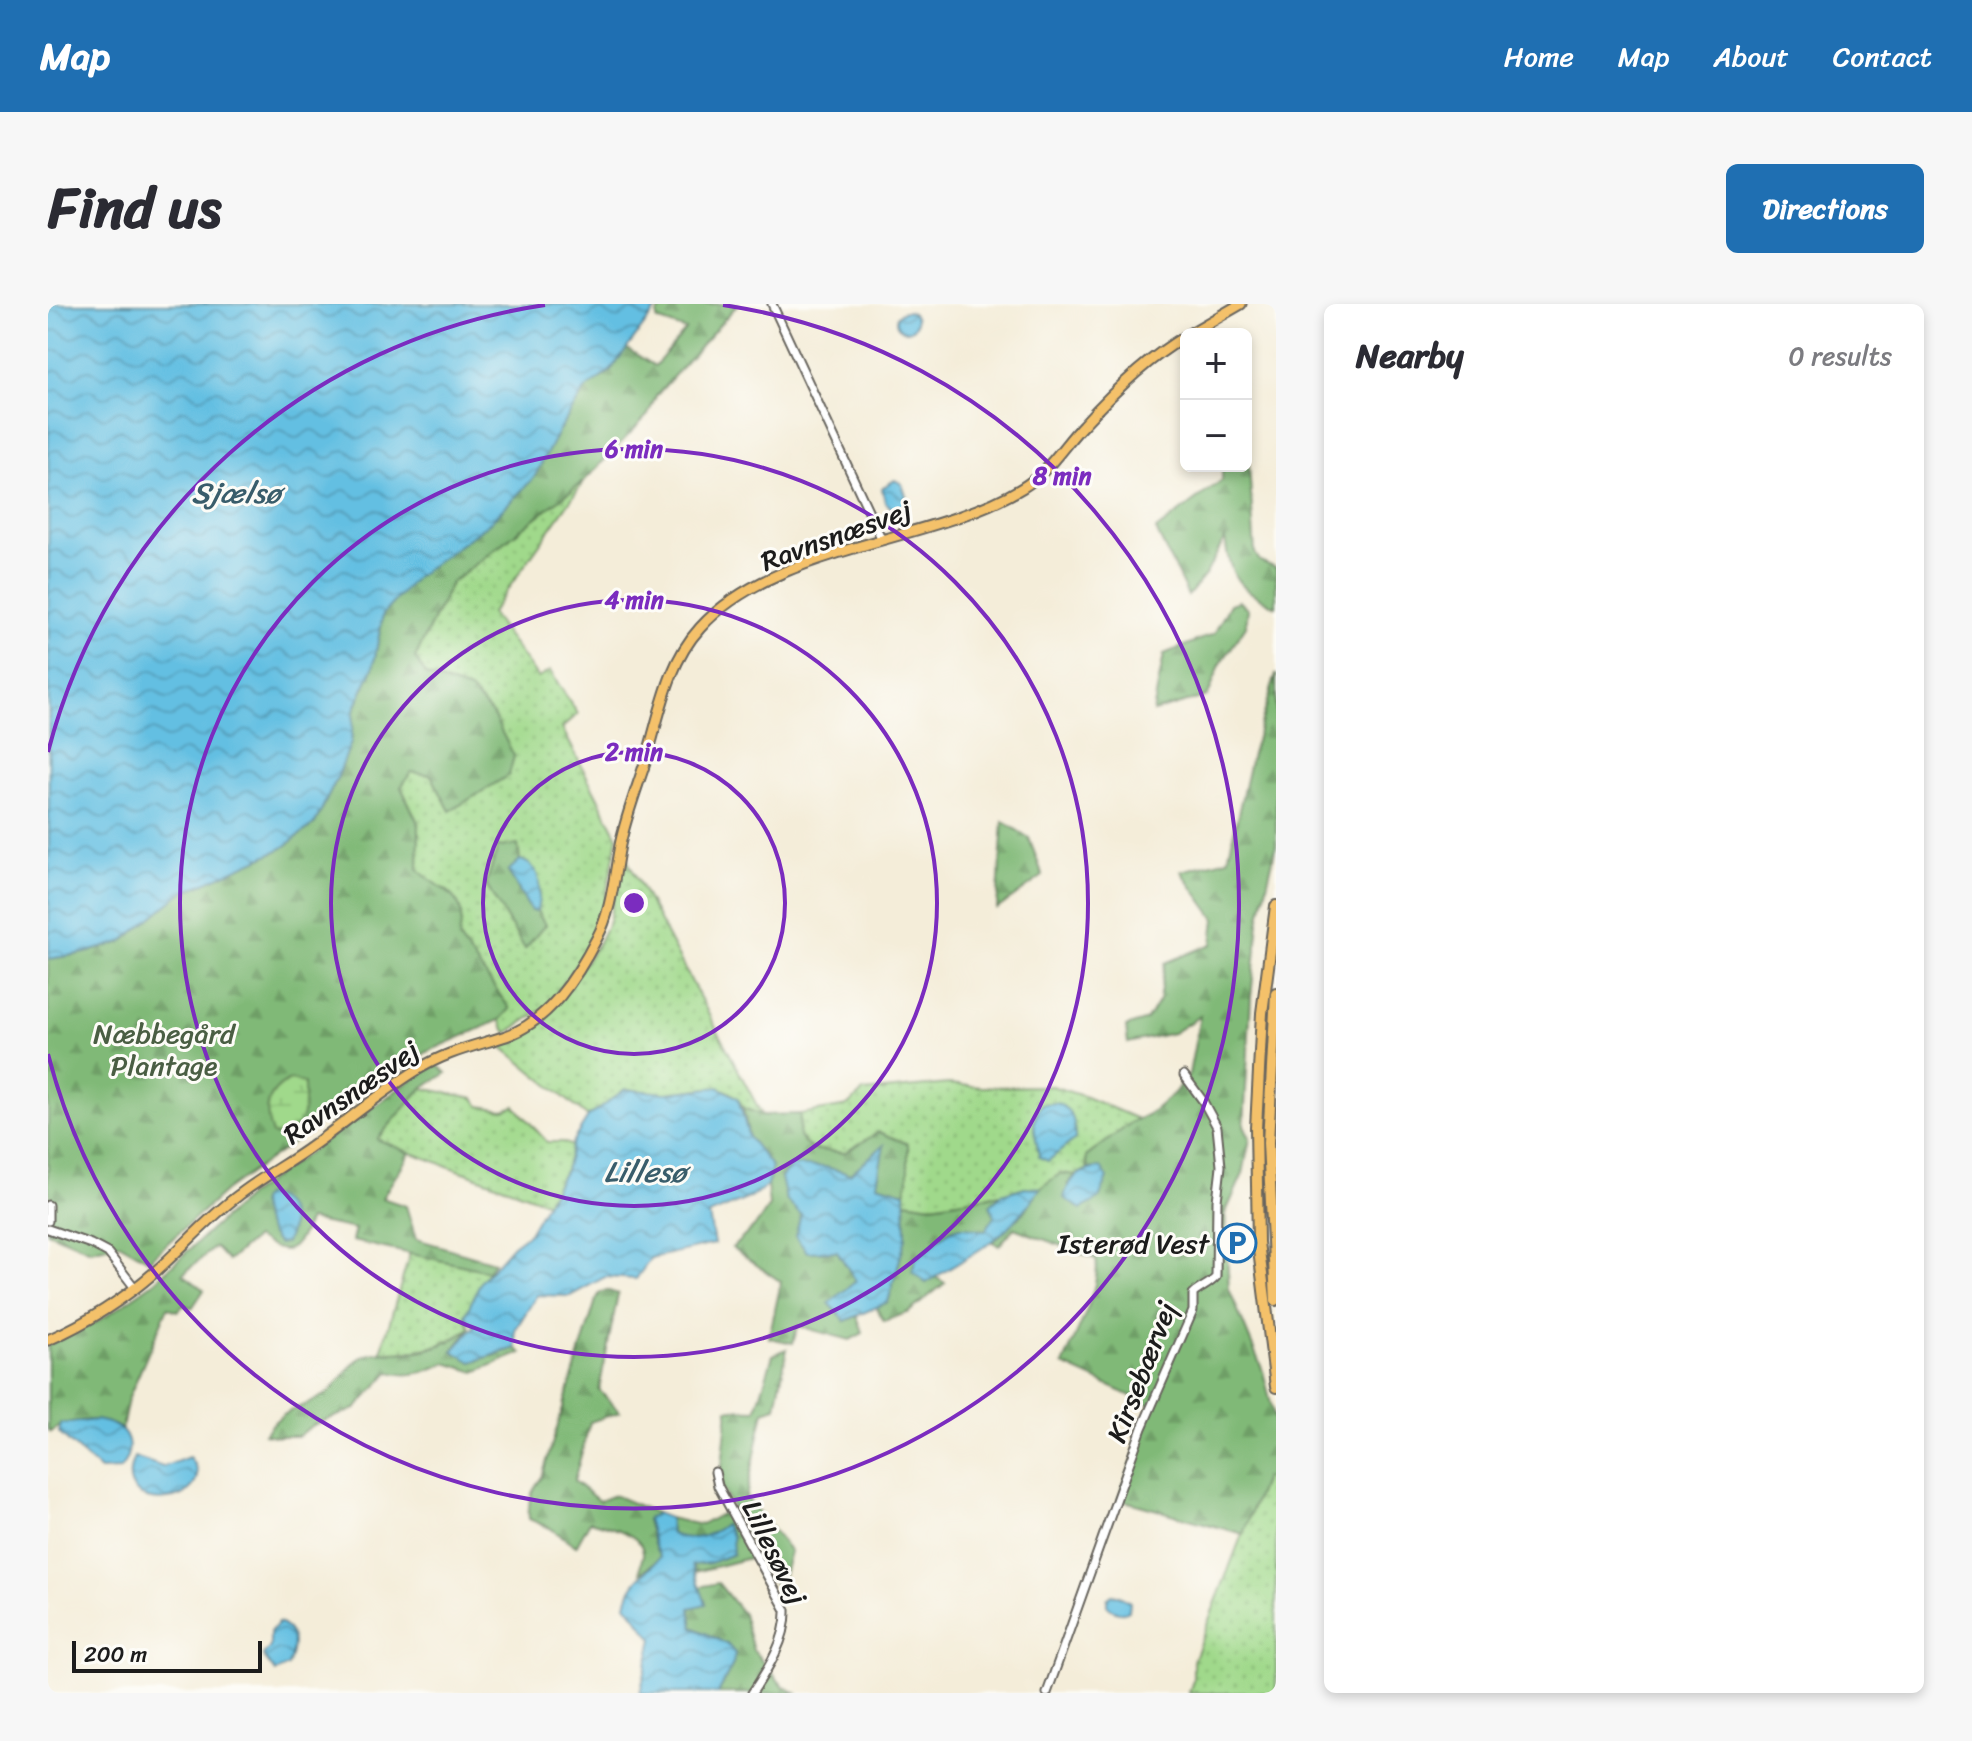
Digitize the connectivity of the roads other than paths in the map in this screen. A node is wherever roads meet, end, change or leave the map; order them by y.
1 (772, 304) edge
2 (1241, 304) edge
3 (1228, 307) edge
4 (1198, 328) edge
5 (1180, 340) edge
6 (882, 540) junction
7 (1276, 906) edge
8 (1276, 993) edge
9 (1184, 1075) dead end
10 (48, 1205) edge
11 (48, 1221) edge
12 (48, 1229) edge
13 (135, 1288) junction
14 (1276, 1300) edge
15 (48, 1340) edge
16 (1276, 1387) edge
17 (715, 1472) dead end
18 (752, 1693) edge
19 (1047, 1693) edge

1 - 6 street
2 - 3 main road, Ravnsnæsvej
3 - 4 main road, Ravnsnæsvej
5 - 6 main road, Ravnsnæsvej
6 - 13 main road, Ravnsnæsvej
7 - 16 highway
8 - 14 highway
9 - 19 street, Kirsebærvej
10 - 11 street
12 - 13 street
13 - 15 main road, Ravnsnæsvej
17 - 18 street, Lillesøvej

